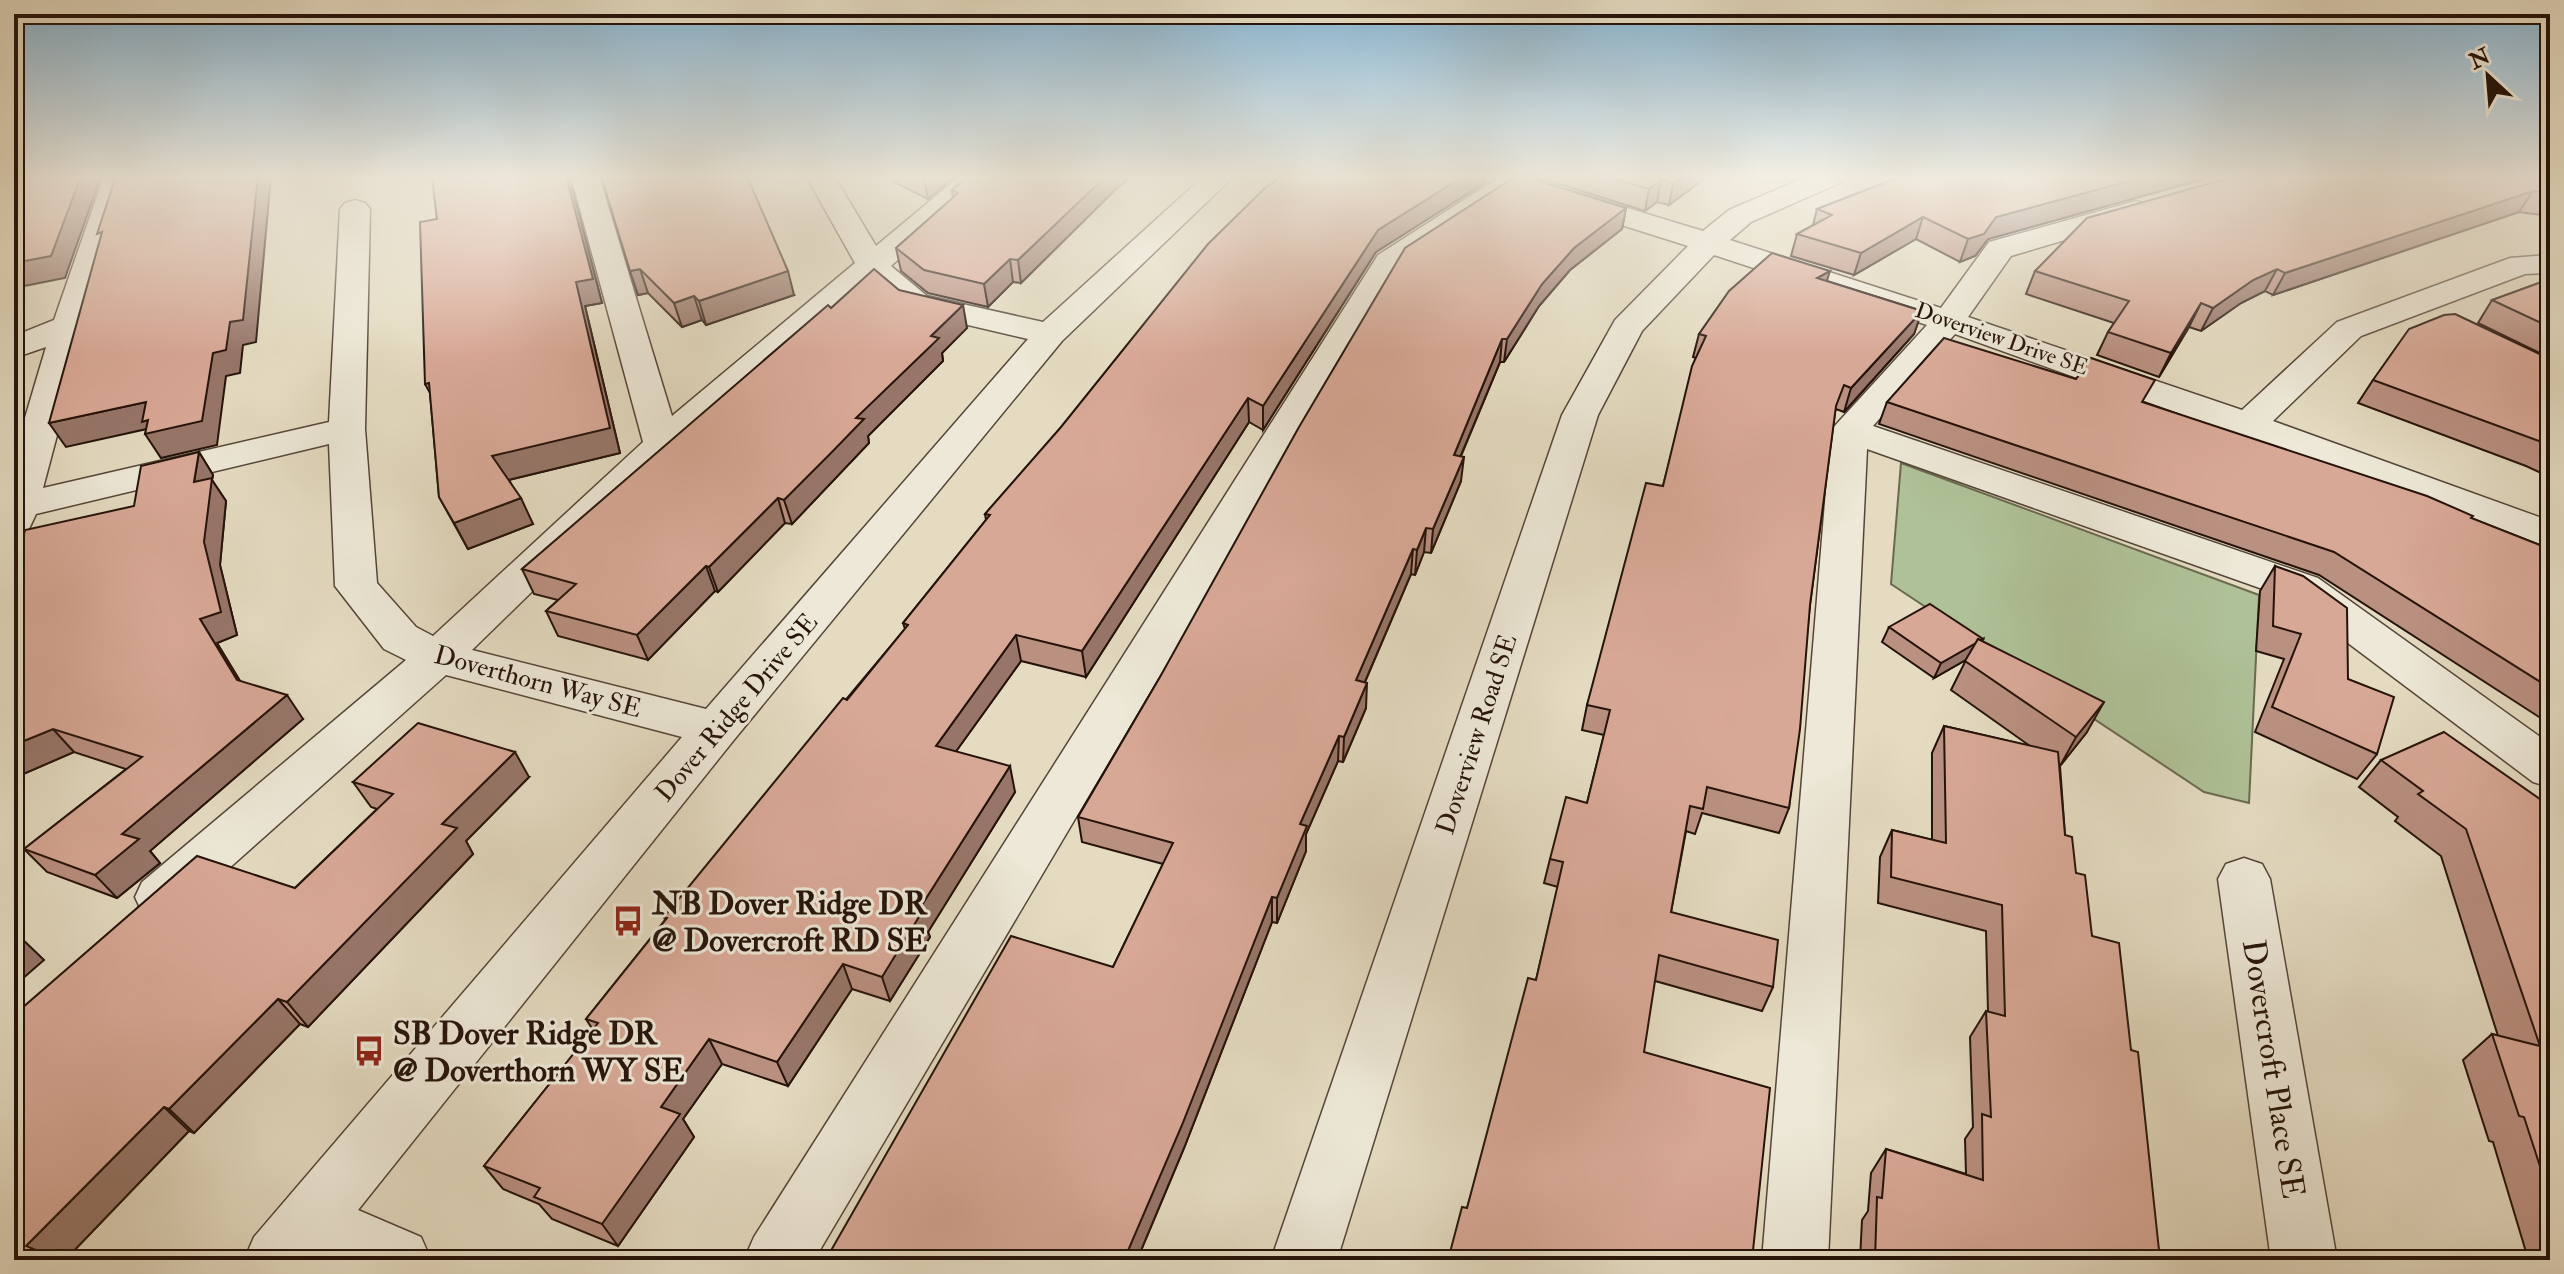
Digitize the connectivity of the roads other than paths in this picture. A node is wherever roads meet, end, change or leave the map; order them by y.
1 (99, 235) edge
2 (354, 235) edge
3 (602, 235) edge
4 (855, 235) edge
5 (909, 235) edge
6 (1156, 235) edge
7 (1427, 235) edge
8 (1688, 235) edge
9 (1717, 235) edge
10 (2048, 235) edge
11 (1709, 242) junction
12 (2550, 264) edge
13 (873, 267) junction
14 (2409, 306) junction
15 (1950, 319) junction
16 (69, 326) junction
17 (2452, 327) edge
18 (1050, 334) junction
19 (14, 348) edge
20 (2250, 423) junction
21 (347, 429) junction
22 (1849, 430) junction
23 (662, 444) junction
24 (16, 511) edge
25 (2550, 535) edge
26 (438, 657) junction
27 (716, 729) junction
28 (2550, 769) edge
29 (2244, 879) dead end
30 (132, 922) edge
31 (294, 1241) edge
32 (398, 1260) edge
33 (777, 1260) edge
34 (1304, 1260) edge
35 (1795, 1260) edge
36 (2304, 1260) edge

1 - 16 street
2 - 21 street, Doverthorn Way SE
3 - 23 street
4 - 13 street
5 - 13 street
6 - 18 street, Dover Ridge Drive SE
7 - 33 street
8 - 11 street, Doverview Drive SE
9 - 11 street, Doverview Road SE
10 - 15 street
11 - 15 street, Doverview Drive SE
11 - 34 street, Doverview Road SE
12 - 14 street
13 - 18 street
13 - 23 street
14 - 17 street
14 - 20 street
15 - 20 street, Doverview Drive SE
15 - 22 street
16 - 19 street
16 - 24 street
18 - 27 street, Dover Ridge Drive SE
20 - 25 street, Doverview Drive SE
21 - 24 street
21 - 26 street, Doverthorn Way SE
22 - 28 street
22 - 35 street
23 - 26 street
26 - 27 street, Doverthorn Way SE
26 - 30 street
27 - 31 street, Dover Ridge Drive SE
29 - 36 street, Dovercroft Place SE
31 - 32 street

